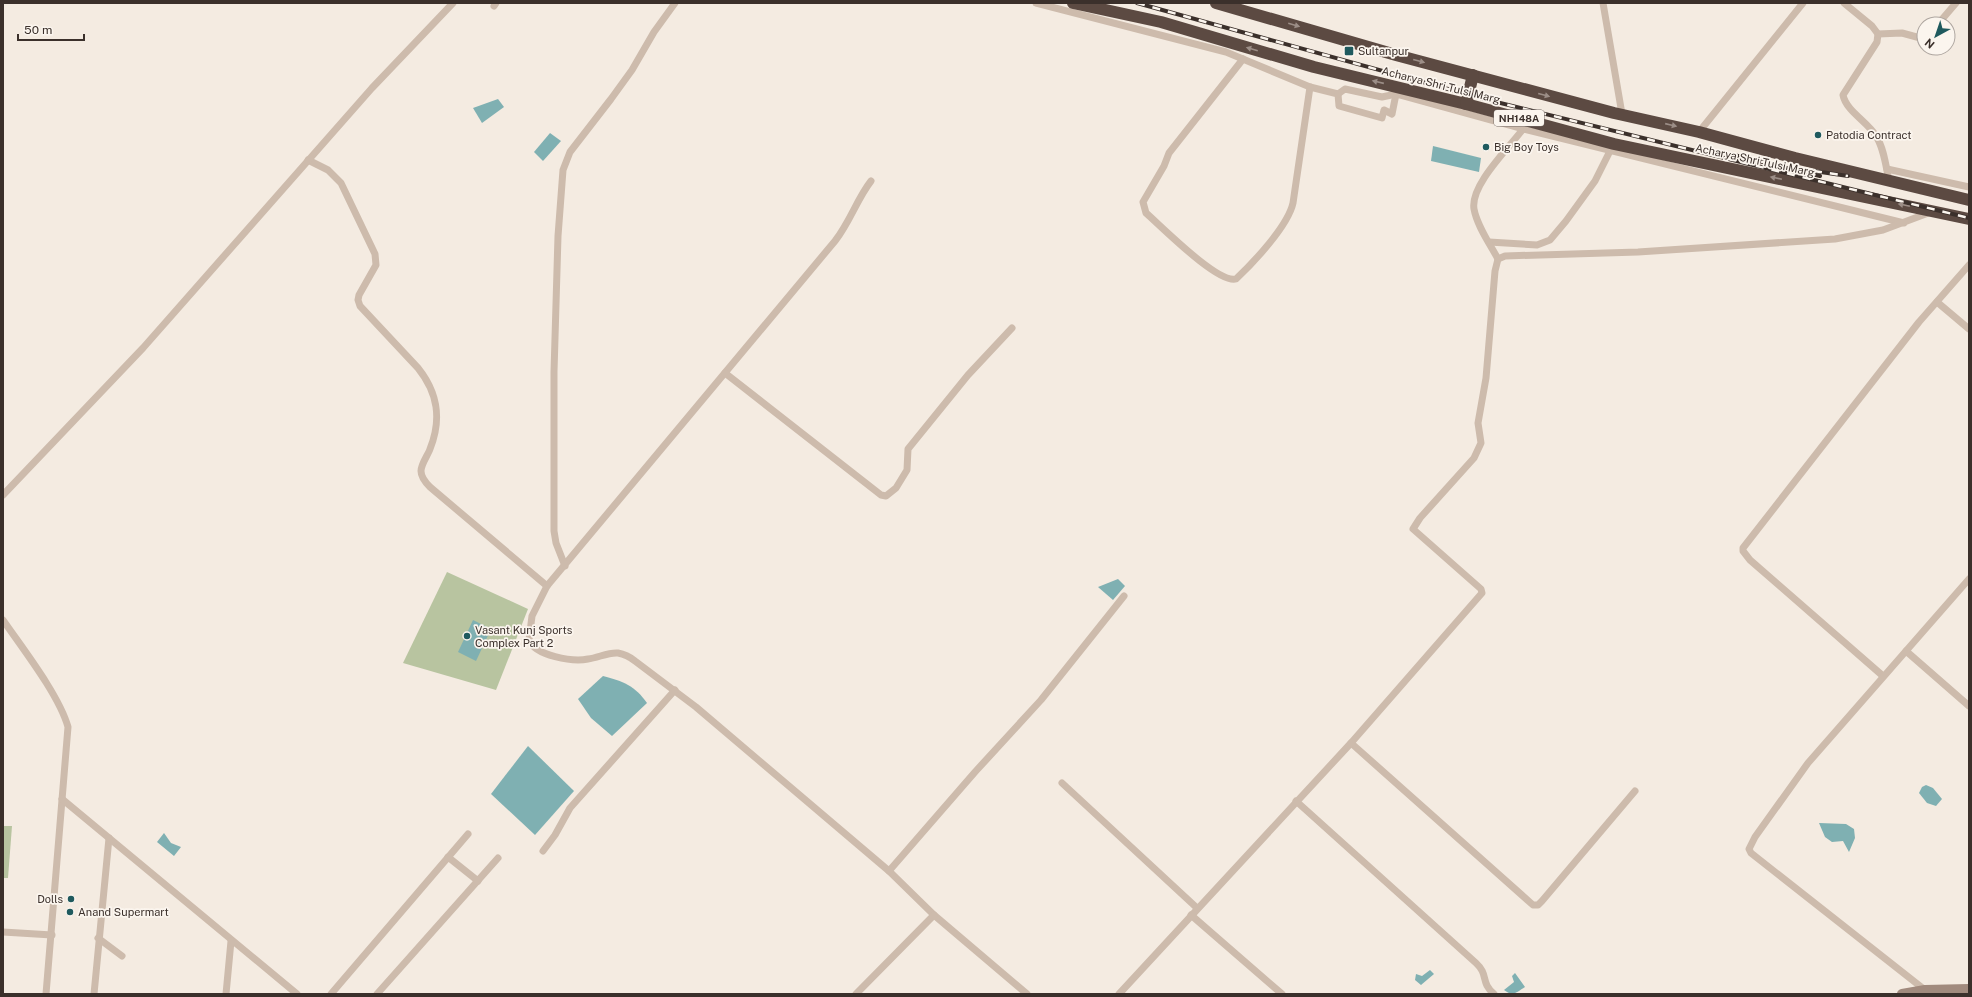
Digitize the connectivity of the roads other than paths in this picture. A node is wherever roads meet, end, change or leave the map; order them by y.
1 (453, 3) edge
2 (675, 3) edge
3 (1036, 3) edge
4 (1073, 3) edge
5 (1216, 3) edge
6 (1603, 3) edge
7 (1804, 3) edge
8 (1844, 3) edge
9 (1956, 3) edge
10 (1945, 16) edge
11 (1878, 34) junction
12 (1916, 37) edge
13 (1243, 59) junction
14 (1473, 75) junction
15 (1310, 86) junction
16 (1338, 94) junction
17 (1396, 94) junction
18 (1466, 104) junction
19 (1622, 114) junction
20 (1523, 129) junction
21 (1699, 132) junction
22 (1612, 147) junction
23 (308, 160) junction
24 (1887, 169) junction
25 (871, 181) dead end
26 (1889, 181) junction
27 (1969, 187) edge
28 (1969, 200) edge
29 (1933, 211) junction
30 (1969, 219) edge
31 (1904, 223) junction
32 (1489, 242) junction
33 (1498, 259) junction
34 (1969, 265) edge
35 (1937, 302) junction
36 (1012, 328) dead end
37 (1969, 329) edge
38 (725, 373) junction
39 (3, 495) edge
40 (565, 566) junction
41 (1969, 579) edge
42 (547, 586) junction
43 (1124, 596) dead end
44 (3, 620) edge
45 (1906, 651) junction
46 (1883, 676) junction
47 (675, 690) junction
48 (1969, 706) edge
49 (1351, 743) junction
50 (1062, 783) dead end
51 (1635, 791) dead end
52 (62, 799) junction
53 (1296, 801) junction
54 (468, 834) dead end
55 (109, 838) junction
56 (543, 851) dead end
57 (448, 857) junction
58 (498, 858) dead end
59 (889, 871) junction
60 (478, 881) junction
61 (1197, 908) junction
62 (934, 915) junction
63 (1190, 915) junction
64 (3, 932) edge
65 (52, 936) junction
66 (98, 938) junction
67 (231, 941) junction
68 (122, 956) dead end
69 (1969, 989) edge
70 (1925, 990) junction
71 (293, 992) edge
72 (46, 994) edge
73 (94, 994) edge
74 (226, 994) edge
75 (331, 994) edge
76 (376, 994) edge
77 (856, 994) edge
78 (1027, 994) edge
79 (1119, 994) edge
80 (1282, 994) edge
81 (1494, 994) edge
82 (1902, 994) edge

1 - 23 street
2 - 40 street
3 - 13 street
18 -> 4 highway, Acharya Shri Tulsi Marg / NH148A
5 -> 14 highway, Acharya Shri Tulsi Marg / NH148A
6 - 19 street
7 - 21 street
8 - 11 street
9 - 10 street
11 - 12 street
11 - 24 street
13 - 15 street
13 - 15 street
14 - 18 highway
14 -> 19 highway, Acharya Shri Tulsi Marg / NH148A
15 - 16 street
16 - 17 street
16 - 17 street
17 - 20 street
18 - 22 highway, Acharya Shri Tulsi Marg / NH148A
19 -> 21 highway, Acharya Shri Tulsi Marg / NH148A
20 - 22 street
20 - 32 street
21 - 26 highway, Acharya Shri Tulsi Marg / NH148A
29 -> 22 highway, Acharya Shri Tulsi Marg / NH148A
22 - 31 street
22 - 32 street
23 - 39 street
23 - 42 street
24 - 26 street
24 - 27 street
25 - 38 street
26 - 28 highway, Acharya Shri Tulsi Marg / NH148A
29 - 30 highway, Acharya Shri Tulsi Marg / NH148A
29 - 31 street
31 - 33 street
32 - 33 street
33 - 49 street
34 - 35 street
35 - 37 street
35 - 46 street
36 - 38 street
38 - 40 street
40 - 42 street
41 - 45 street
42 - 47 street
43 - 59 street
44 - 52 street
45 - 46 street
45 - 48 street
46 - 70 street
47 - 56 street
47 - 59 street
49 - 51 street
49 - 53 street
50 - 61 street
52 - 55 street
52 - 65 street
53 - 61 street
53 - 81 street
54 - 57 street
55 - 66 street
55 - 67 street
57 - 60 street
57 - 75 street
58 - 60 street
59 - 62 street
60 - 76 street
61 - 63 street
62 - 77 street
62 - 78 street
63 - 79 street
63 - 80 street
64 - 65 street
65 - 72 street
66 - 68 street
66 - 73 street
67 - 71 street
67 - 74 street
69 - 70 street
70 - 82 street

